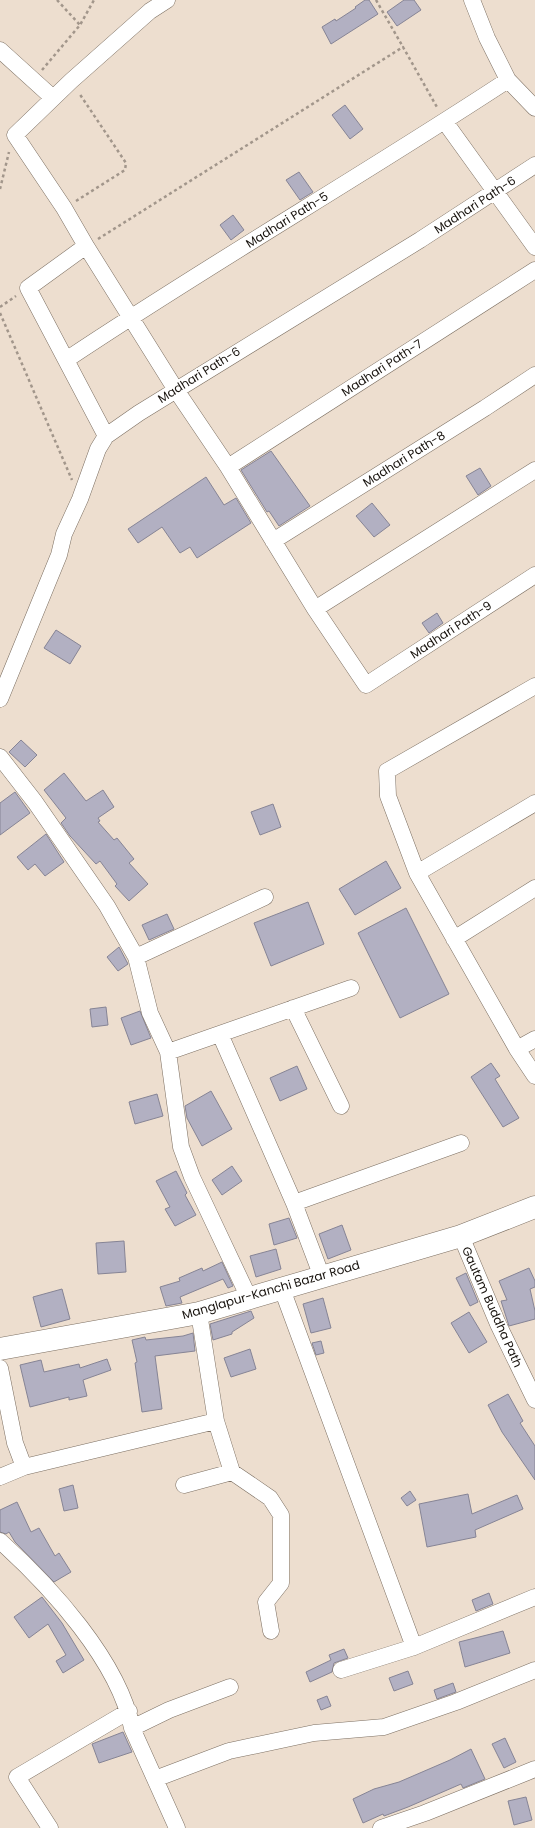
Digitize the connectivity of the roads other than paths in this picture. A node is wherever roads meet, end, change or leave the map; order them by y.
1 (167, 0) edge
2 (472, 0) edge
3 (0, 50) edge
4 (508, 80) junction
5 (53, 98) junction
6 (535, 108) edge
7 (445, 122) junction
8 (535, 165) edge
9 (496, 192) junction
10 (86, 246) junction
11 (535, 248) edge
12 (535, 270) edge
13 (130, 317) junction
14 (66, 360) junction
15 (535, 375) edge
16 (176, 390) junction
17 (106, 436) junction
18 (228, 467) junction
19 (535, 470) edge
20 (273, 541) junction
21 (535, 575) edge
22 (315, 609) junction
23 (535, 686) edge
24 (0, 699) edge
25 (0, 757) edge
26 (535, 803) edge
27 (417, 873) junction
28 (535, 888) edge
29 (265, 897) dead end
30 (454, 938) junction
31 (136, 957) junction
32 (351, 988) dead end
33 (293, 1008) junction
34 (220, 1034) junction
35 (535, 1039) edge
36 (517, 1049) junction
37 (168, 1052) junction
38 (535, 1076) edge
39 (341, 1106) dead end
40 (461, 1143) dead end
41 (294, 1203) junction
42 (535, 1207) edge
43 (461, 1236) junction
44 (322, 1277) junction
45 (282, 1288) junction
46 (249, 1298) junction
47 (199, 1313) junction
48 (0, 1349) edge
49 (0, 1368) edge
50 (535, 1400) edge
51 (216, 1421) junction
52 (24, 1468) junction
53 (232, 1472) junction
54 (0, 1477) edge
55 (184, 1485) dead end
56 (0, 1541) edge
57 (535, 1597) edge
58 (271, 1631) dead end
59 (414, 1647) junction
60 (341, 1670) dead end
61 (535, 1670) edge
62 (230, 1687) dead end
63 (129, 1711) junction
64 (132, 1728) junction
65 (535, 1769) edge
66 (155, 1779) junction
67 (50, 1828) edge
68 (178, 1828) edge
69 (382, 1828) edge

1 - 5 street
2 - 4 street
3 - 5 street
4 - 6 street
4 - 7 street, Madhari Path-5
5 - 10 street
7 - 9 street
7 - 13 street, Madhari Path-5
8 - 9 street, Madhari Path-6
9 - 11 street
9 - 16 street, Madhari Path-6
10 - 13 street
10 - 14 street
12 - 18 street, Madhari Path-7
13 - 14 street, Madhari Path-5
13 - 16 street
14 - 17 street
15 - 20 street, Madhari Path-8
16 - 17 street, Madhari Path-6
16 - 18 street
17 - 24 street, Madhari Path-6
18 - 20 street
19 - 22 street
20 - 22 street
21 - 22 street, Madhari Path-9
23 - 27 street
25 - 31 street
26 - 27 street
27 - 30 street
28 - 30 street
29 - 31 street
30 - 36 street
31 - 37 street
32 - 33 street
33 - 34 street
33 - 39 street
34 - 37 street
34 - 41 street
35 - 36 street
36 - 38 street
37 - 46 street
40 - 41 street
41 - 44 street
42 - 43 street, Manglapur-Kanchi Bazar Road
43 - 44 street, Manglapur-Kanchi Bazar Road
43 - 50 street, Gautam Buddha Path
44 - 45 street, Manglapur-Kanchi Bazar Road
45 - 46 street, Manglapur-Kanchi Bazar Road
45 - 59 street
46 - 47 street, Manglapur-Kanchi Bazar Road
47 - 48 street, Manglapur-Kanchi Bazar Road
47 - 51 street
49 - 52 street
51 - 52 street
51 - 53 street
52 - 54 street
53 - 55 street
53 - 58 street
56 - 63 street
57 - 59 street
59 - 60 street
61 - 66 street
62 - 64 street
63 - 64 street
63 - 67 street
64 - 66 street
65 - 69 street
66 - 68 street

